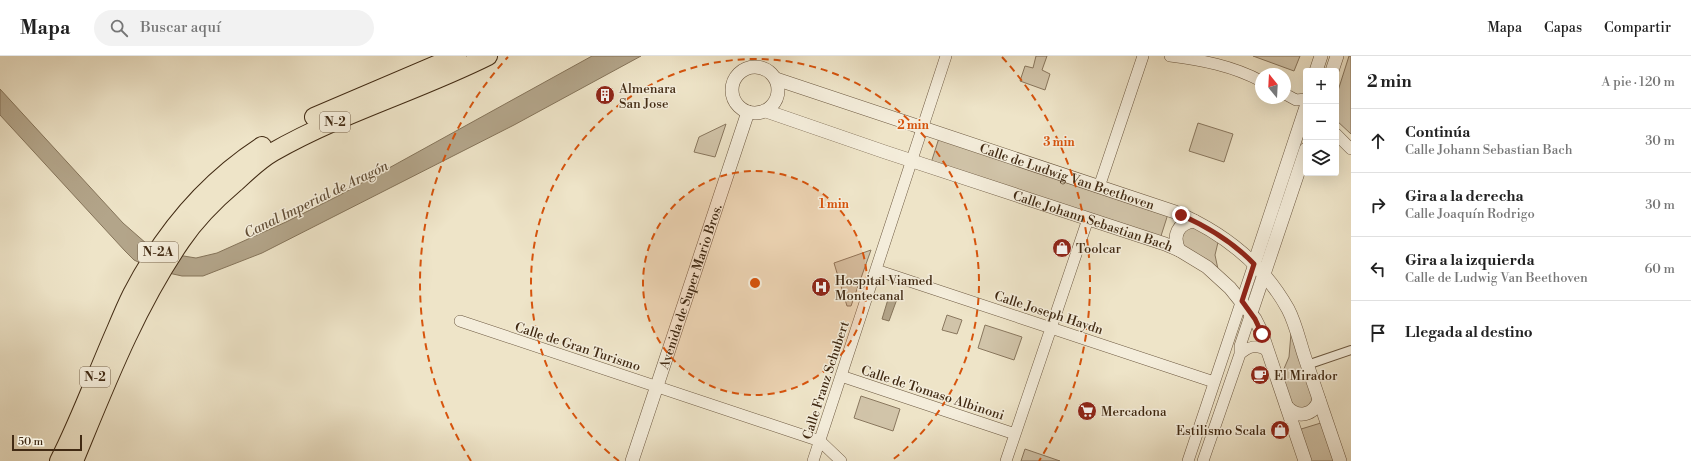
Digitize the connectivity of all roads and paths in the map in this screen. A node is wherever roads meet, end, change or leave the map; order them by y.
1 (457, 56) edge
2 (488, 56) edge
3 (946, 56) edge
4 (1144, 56) edge
5 (1170, 56) edge
6 (1321, 56) edge
7 (1337, 56) edge
8 (1317, 68) edge
9 (1333, 68) edge
10 (1255, 78) edge
11 (776, 79) junction
12 (1291, 97) edge
13 (1303, 99) edge
14 (766, 111) junction
15 (748, 112) junction
16 (1303, 116) edge
17 (922, 129) junction
18 (1339, 137) edge
19 (1351, 149) edge
20 (1303, 158) edge
21 (912, 160) junction
22 (1099, 187) junction
23 (192, 214) junction
24 (1088, 220) junction
25 (1194, 221) junction
26 (1179, 250) junction
27 (1254, 264) junction
28 (876, 270) junction
29 (1264, 274) junction
30 (140, 295) junction
31 (1242, 301) junction
32 (1251, 313) junction
33 (460, 321) dead end
34 (1051, 327) junction
35 (1351, 350) edge
36 (1268, 351) junction
37 (1240, 354) junction
38 (1307, 365) junction
39 (841, 376) junction
40 (1214, 382) junction
41 (656, 387) junction
42 (1319, 400) junction
43 (1287, 406) junction
44 (1015, 434) junction
45 (820, 441) junction
46 (60, 461) edge
47 (74, 461) edge
48 (632, 461) edge
49 (813, 461) edge
50 (841, 461) edge
51 (1006, 461) edge
52 (1188, 461) edge
53 (1203, 461) edge
54 (1306, 461) edge
55 (1340, 461) edge

1 - 23 highway, N-2
2 - 23 highway, N-2
3 - 17 street, Calle Franz Schubert
4 - 22 street
5 - 10 street
6 - 8 street
7 - 9 street
11 - 14 street
11 - 15 street
11 - 17 street, Calle de Ludwig Van Beethoven
12 - 13 street
14 - 15 street
14 - 21 street, Calle Johann Sebastian Bach
15 - 41 street, Avenida de Super Mario Bros.
16 - 27 street
17 - 21 street, Calle Franz Schubert
17 - 22 street, Calle de Ludwig Van Beethoven
18 - 19 street
20 - 29 street
21 - 24 street, Calle Johann Sebastian Bach
21 - 28 street, Calle Franz Schubert
22 - 25 street, Calle de Ludwig Van Beethoven
23 - 30 highway, N-2
24 - 26 street, Calle Johann Sebastian Bach
24 - 34 street
25 - 26 street
25 - 27 street, Calle de Ludwig Van Beethoven
26 - 31 street, Calle Johann Sebastian Bach
27 - 29 street, Calle de Ludwig Van Beethoven
27 - 31 street
28 - 34 street, Calle Joseph Haydn
28 - 39 street, Calle Franz Schubert
29 - 32 street
29 - 38 street, Calle de Ludwig Van Beethoven
30 - 46 highway, N-2
30 - 47 highway, N-2
31 - 32 street, Calle Johann Sebastian Bach
31 - 40 street
32 - 36 street, Calle Johann Sebastian Bach
32 - 37 street
33 - 41 street, Calle de Gran Turismo
34 - 40 street, Calle Joseph Haydn
34 - 44 street
35 - 38 street
36 - 37 street
36 - 43 street, Calle Johann Sebastian Bach
37 - 53 street
38 - 42 street, Calle de Ludwig Van Beethoven
39 - 44 street, Calle de Tomaso Albinoni
39 - 45 street, Calle Franz Schubert
40 - 52 street
41 - 45 street, Calle de Gran Turismo
41 - 48 street, Avenida de Super Mario Bros.
42 - 43 street
42 - 55 street, Calle de Ludwig Van Beethoven
43 - 54 street, Calle Johann Sebastian Bach
44 - 51 street
45 - 49 street, Calle Franz Schubert
45 - 50 street, Calle de Gran Turismo

